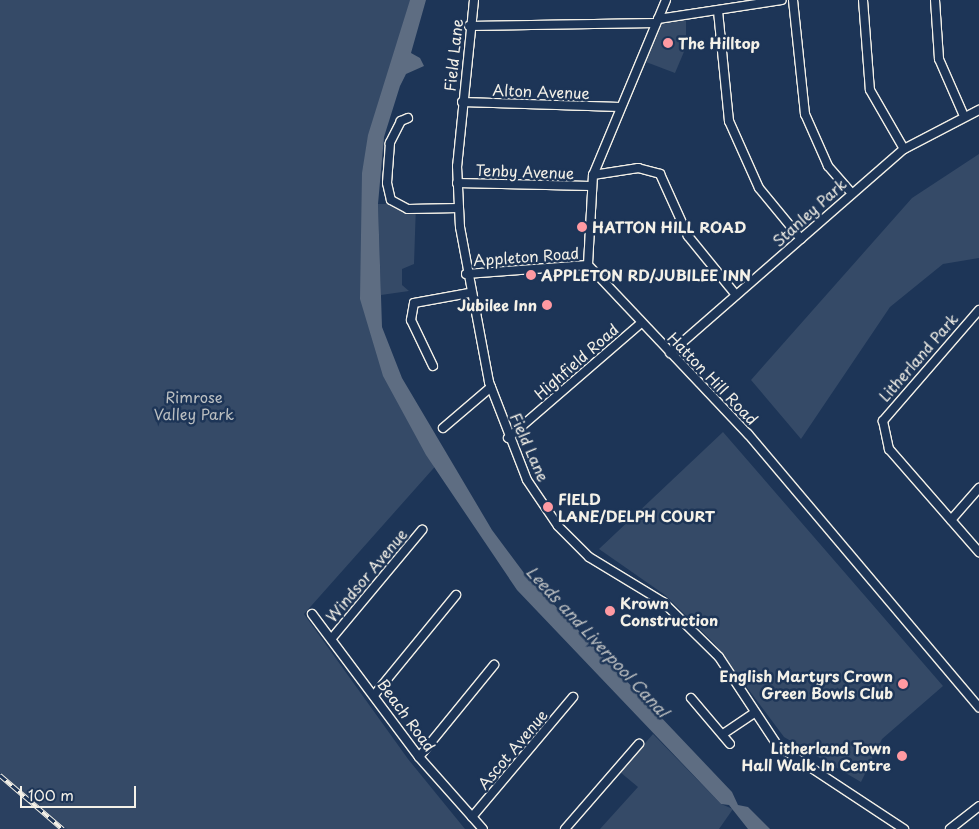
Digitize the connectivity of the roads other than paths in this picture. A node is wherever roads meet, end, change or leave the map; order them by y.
1 (474, 0) edge
2 (666, 0) edge
3 (782, 0) edge
4 (793, 0) edge
5 (863, 0) edge
6 (935, 0) edge
7 (718, 10) junction
8 (657, 21) junction
9 (469, 26) junction
10 (462, 102) junction
11 (620, 107) junction
12 (979, 110) edge
13 (964, 116) junction
14 (408, 118) dead end
15 (904, 150) junction
16 (594, 175) junction
17 (457, 183) junction
18 (592, 186) junction
19 (851, 192) junction
20 (459, 208) junction
21 (801, 239) junction
22 (588, 265) junction
23 (466, 274) junction
24 (469, 293) junction
25 (736, 295) junction
26 (979, 310) edge
27 (640, 324) junction
28 (670, 352) junction
29 (433, 366) dead end
30 (491, 388) junction
31 (443, 428) dead end
32 (508, 438) junction
33 (979, 488) edge
34 (951, 520) junction
35 (422, 530) dead end
36 (979, 552) edge
37 (456, 596) dead end
38 (312, 614) dead end
39 (332, 638) junction
40 (494, 665) dead end
41 (375, 694) junction
42 (573, 697) dead end
43 (691, 698) dead end
44 (979, 707) edge
45 (754, 713) junction
46 (724, 734) junction
47 (639, 744) dead end
48 (730, 744) dead end
49 (419, 757) junction
50 (979, 806) edge
51 (472, 818) junction
52 (483, 829) edge
53 (565, 829) edge
54 (904, 829) edge
55 (950, 829) edge

1 - 9 street, Field Lane
2 - 8 street
3 - 7 street
4 - 19 street
5 - 15 street
6 - 13 street
7 - 8 street
7 - 21 street
8 - 9 street
8 - 11 street
9 - 10 street, Field Lane
10 - 11 street, Alton Avenue
10 - 17 street, Field Lane
11 - 16 street
12 - 13 street, Stanley Park
13 - 15 street, Stanley Park
14 - 20 street
15 - 19 street, Stanley Park
16 - 18 street
16 - 25 street
17 - 18 street, Tenby Avenue
17 - 20 street, Field Lane
18 - 22 street
19 - 21 street, Stanley Park
20 - 23 street, Field Lane
21 - 25 street, Stanley Park
22 - 23 street, Appleton Road
22 - 27 street, Hatton Hill Road
23 - 24 street, Field Lane
24 - 29 street
24 - 30 street, Field Lane
25 - 28 street, Stanley Park
26 - 34 street, Litherland Park
27 - 28 street, Hatton Hill Road
27 - 32 street, Highfield Road
28 - 44 street, Hatton Hill Road
30 - 31 street
30 - 32 street, Field Lane
32 - 45 street, Field Lane
33 - 34 street
34 - 36 street, Litherland Park
35 - 39 street, Windsor Avenue
37 - 41 street
38 - 39 street, Beach Road
39 - 41 street, Beach Road
40 - 49 street
41 - 49 street, Beach Road
42 - 51 street, Ascot Avenue
43 - 46 street
45 - 46 street
45 - 54 street, Field Lane
46 - 48 street
47 - 53 street
49 - 51 street, Beach Road
50 - 55 street
51 - 52 street, Beach Road

